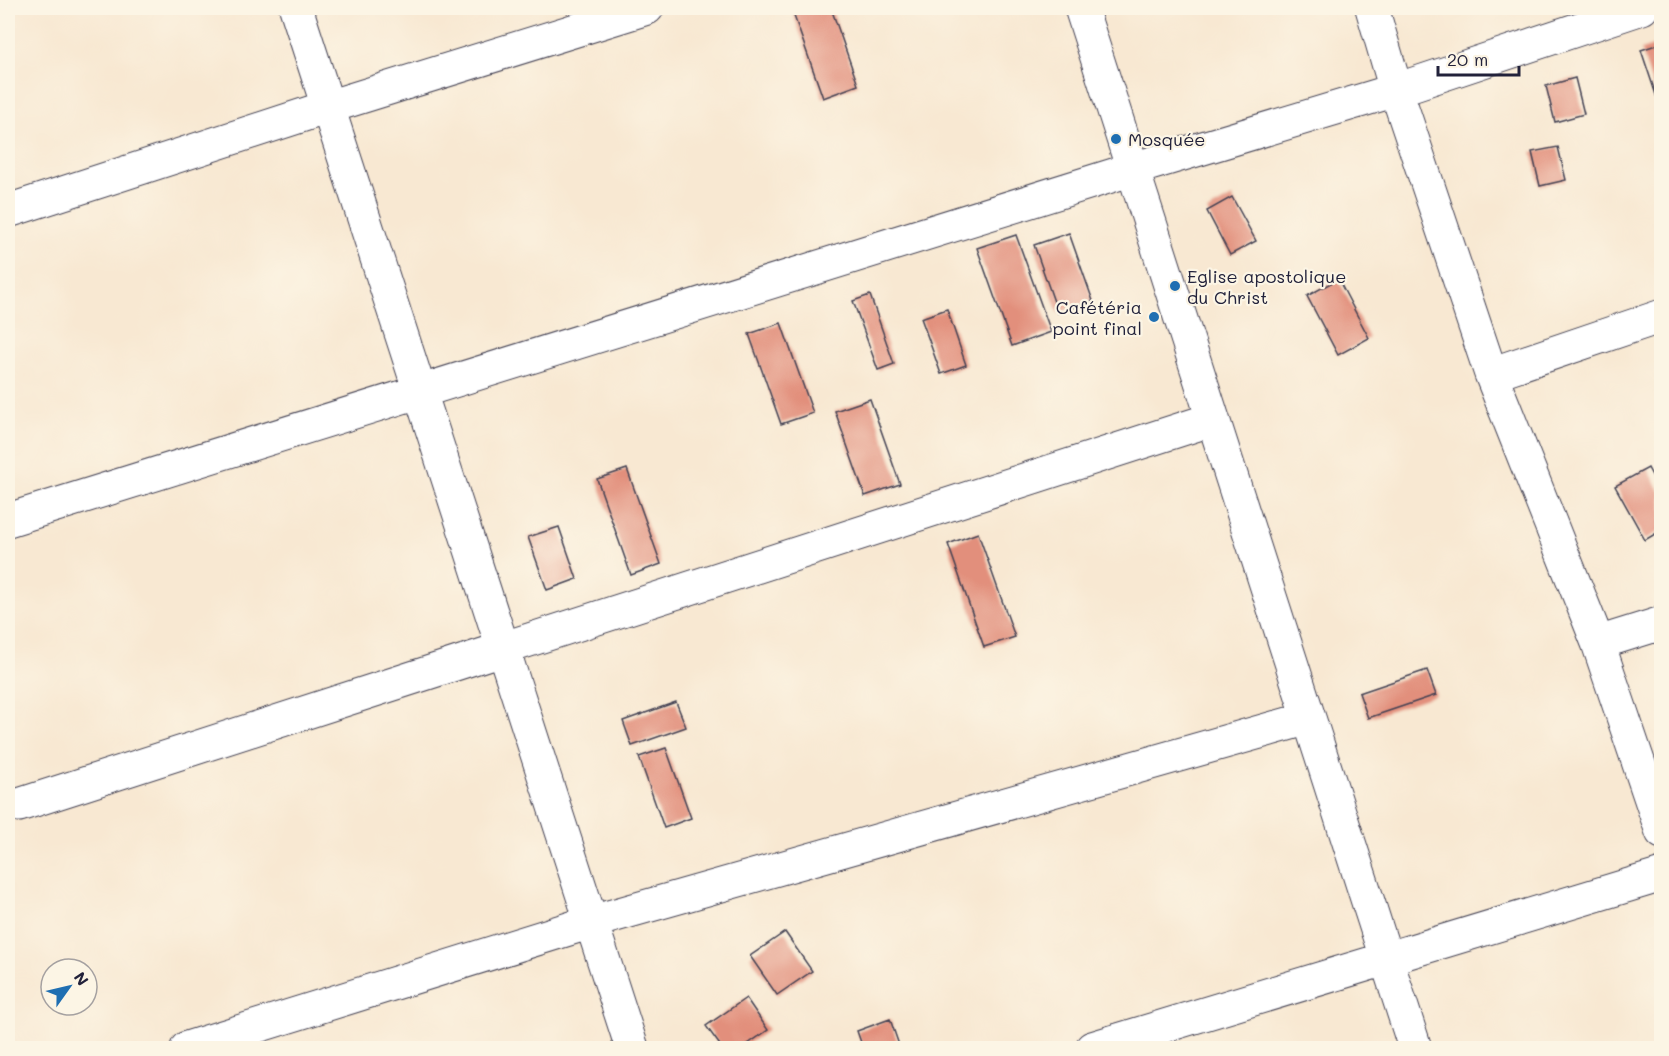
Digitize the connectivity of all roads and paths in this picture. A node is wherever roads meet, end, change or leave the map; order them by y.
1 (296, 8) edge
2 (647, 8) edge
3 (1081, 8) edge
4 (1372, 8) edge
5 (1642, 8) edge
6 (1396, 90) junction
7 (328, 107) junction
8 (1133, 169) junction
9 (8, 211) edge
10 (1662, 316) edge
11 (1491, 374) junction
12 (419, 392) junction
13 (1213, 419) junction
14 (8, 520) edge
15 (1662, 623) edge
16 (1598, 643) junction
17 (502, 649) junction
18 (1309, 718) junction
19 (19, 805) dead end
20 (1662, 832) edge
21 (1662, 875) edge
22 (591, 922) junction
23 (1386, 959) junction
24 (187, 1048) edge
25 (632, 1048) edge
26 (1092, 1048) edge
27 (1415, 1048) edge

1 - 7 street
2 - 7 street
3 - 8 street
4 - 6 street
5 - 6 street
6 - 8 street
6 - 11 street
7 - 9 street
7 - 12 street
8 - 12 street
8 - 13 street
10 - 11 street
11 - 16 street
12 - 14 street
12 - 17 street
13 - 17 street
13 - 18 street
15 - 16 street
16 - 20 street
17 - 19 street
17 - 22 street
18 - 22 street
18 - 23 street
21 - 23 street
22 - 24 street
22 - 25 street
23 - 26 street
23 - 27 street

